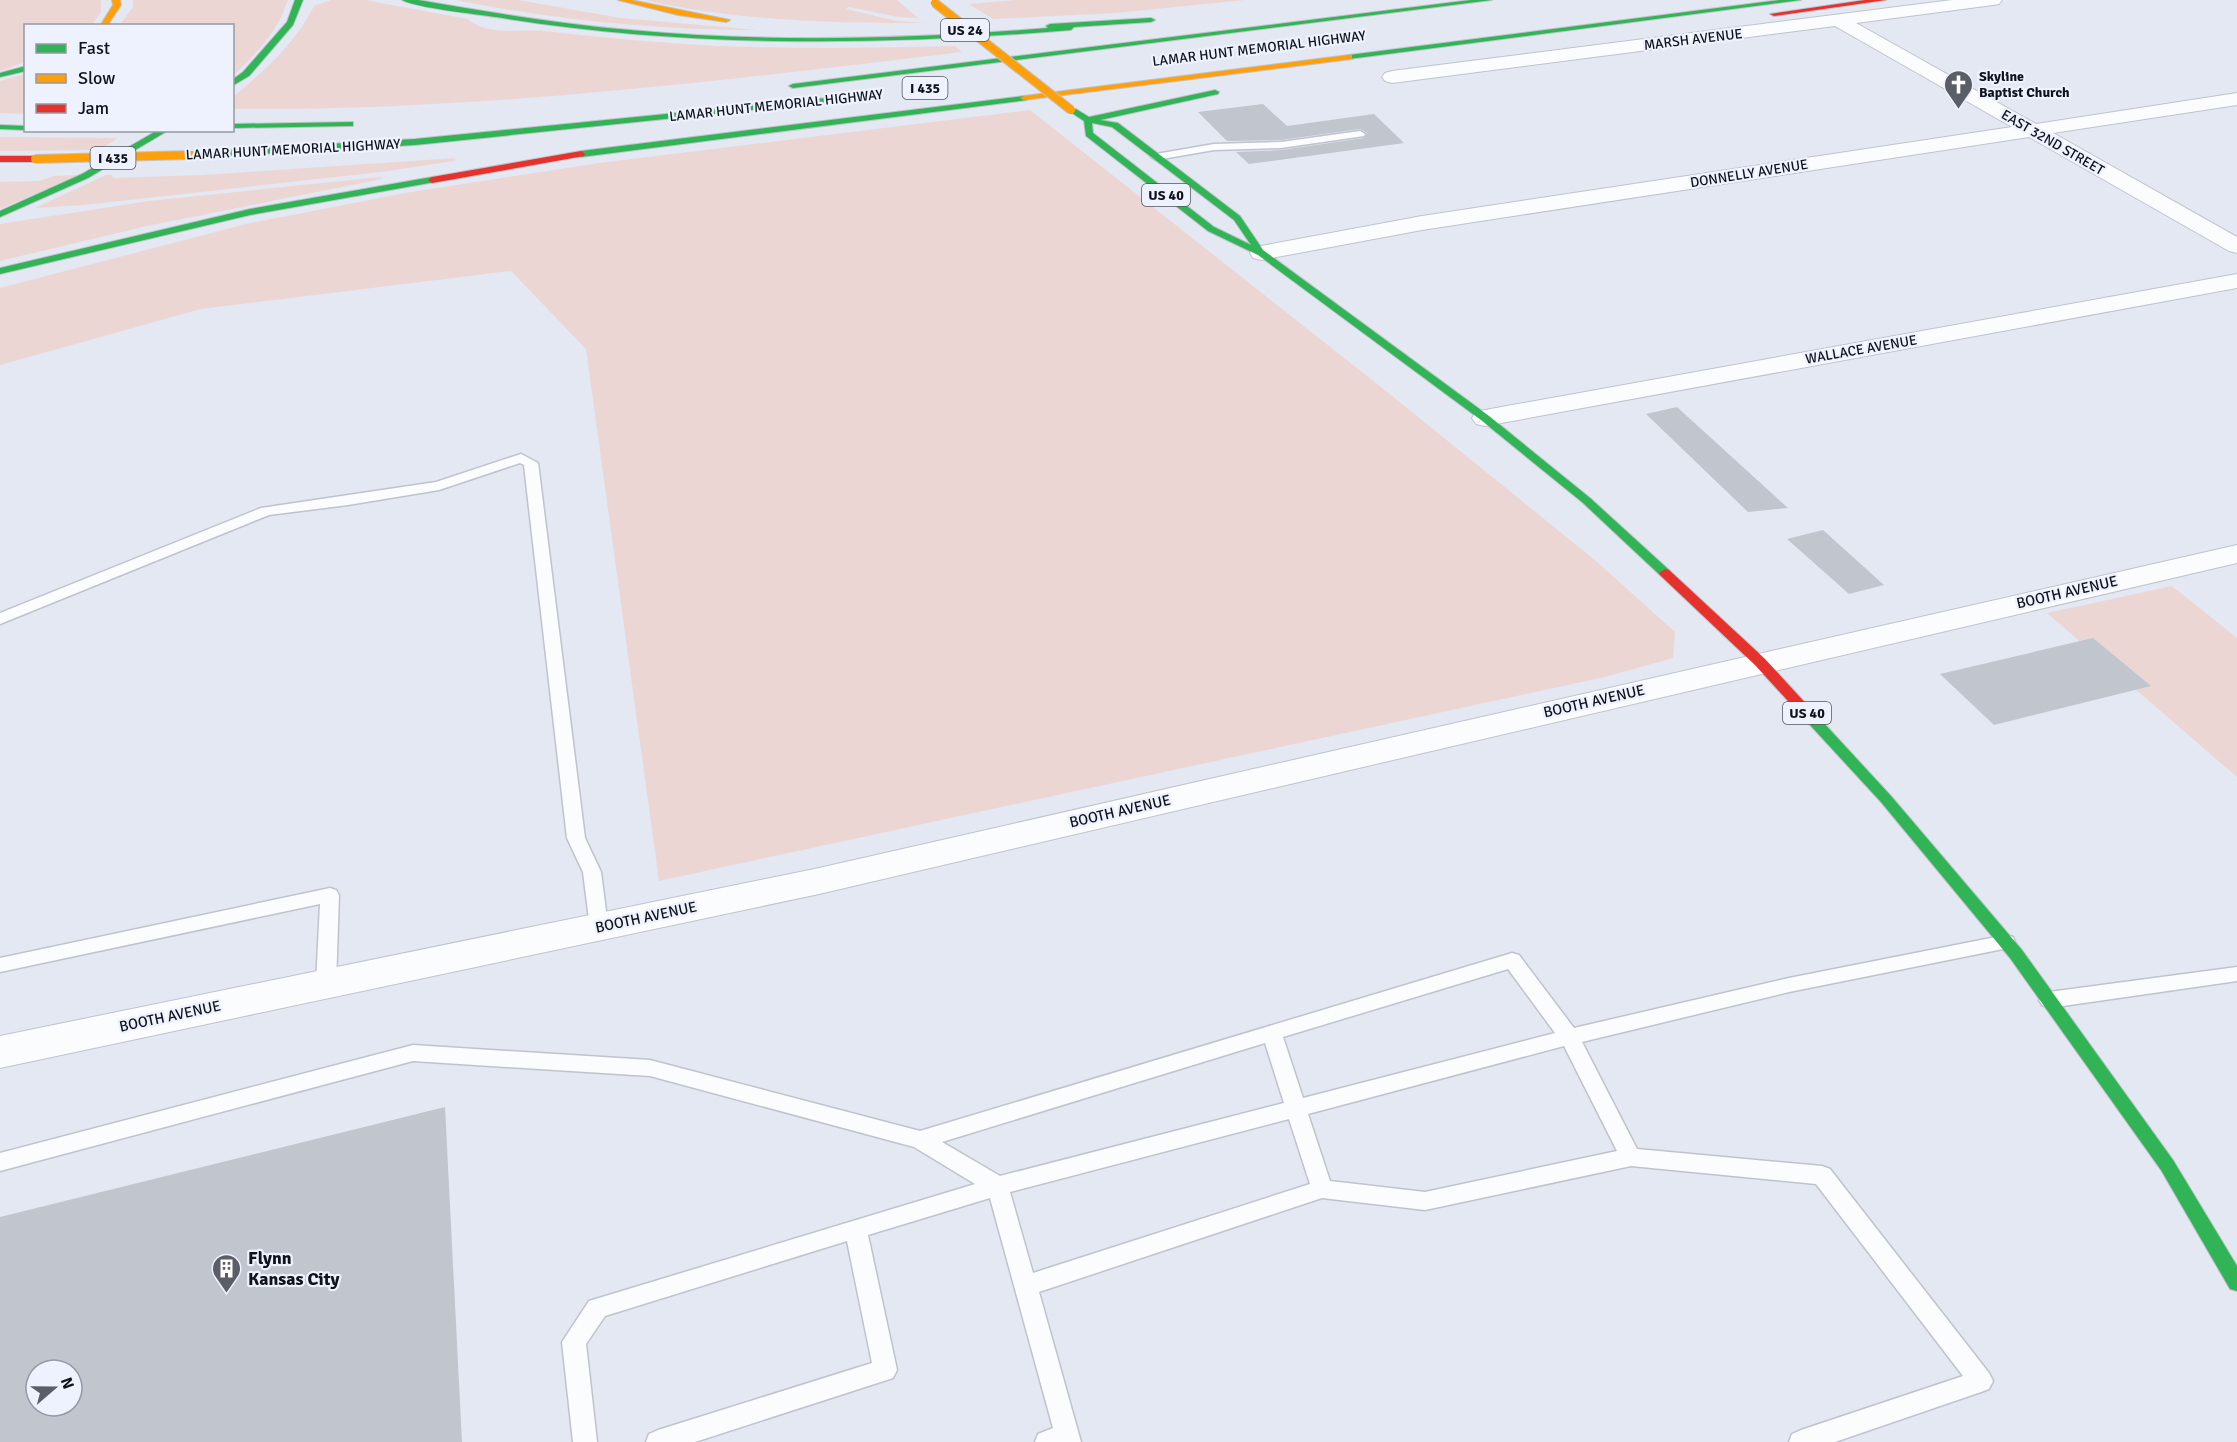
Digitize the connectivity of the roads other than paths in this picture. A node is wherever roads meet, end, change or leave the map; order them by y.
1 (116, 0) edge
2 (299, 0) edge
3 (405, 0) edge
4 (622, 0) edge
5 (1488, 0) edge
6 (1797, 0) edge
7 (1882, 0) edge
8 (1993, 0) edge
9 (934, 2) edge
10 (634, 18) dead end
11 (1838, 20) junction
12 (743, 22) dead end
13 (104, 24) edge
14 (24, 69) edge
15 (1053, 73) dead end
16 (0, 75) edge
17 (1392, 77) dead end
18 (1006, 79) dead end
19 (1274, 81) dead end
20 (234, 83) edge
21 (779, 87) dead end
22 (1227, 89) dead end
23 (840, 99) dead end
24 (2237, 99) edge
25 (1088, 120) junction
26 (369, 123) dead end
27 (234, 126) edge
28 (0, 127) edge
29 (24, 128) edge
30 (2033, 130) junction
31 (162, 132) edge
32 (1360, 134) dead end
33 (1156, 157) junction
34 (0, 159) edge
35 (0, 214) edge
36 (2237, 246) edge
37 (1262, 253) junction
38 (0, 270) edge
39 (2237, 281) edge
40 (1485, 418) junction
41 (2237, 554) edge
42 (0, 619) edge
43 (1760, 662) junction
44 (599, 927) junction
45 (2006, 942) junction
46 (0, 965) edge
47 (2237, 974) edge
48 (326, 984) junction
49 (2049, 1000) junction
50 (1272, 1033) junction
51 (1569, 1037) junction
52 (0, 1052) edge
53 (1298, 1110) junction
54 (920, 1140) junction
55 (1631, 1157) junction
56 (0, 1162) edge
57 (998, 1186) junction
58 (1322, 1189) junction
59 (856, 1229) junction
60 (2237, 1283) edge
61 (1026, 1286) junction
62 (1061, 1440) edge
63 (585, 1442) edge
64 (658, 1442) edge
65 (1802, 1442) edge

1 - 13 main road
2 - 20 main road
3 - 10 main road, US 24
4 - 12 main road
5 - 21 main road, LAMAR HUNT MEMORIAL HIGHWAY / I 435
6 - 38 main road
7 - 19 main road
8 - 11 street, MARSH AVENUE
9 - 25 main road, US 40, bridge
11 - 17 street, MARSH AVENUE
11 - 30 street, EAST 32ND STREET
14 - 16 main road
15 - 18 main road
22 - 25 main road
23 - 34 main road, LAMAR HUNT MEMORIAL HIGHWAY / I 435, bridge
24 - 30 street, DONNELLY AVENUE
25 - 33 main road, US 40
25 - 37 main road, US 40
26 - 27 main road, LAMAR HUNT MEMORIAL HIGHWAY
28 - 29 main road
30 - 36 street, EAST 32ND STREET
30 - 37 street, DONNELLY AVENUE
31 - 35 main road
32 - 33 lane
33 - 37 main road, US 40
37 - 40 main road, US 40
39 - 40 street, WALLACE AVENUE
40 - 43 main road, US 40
41 - 43 street, BOOTH AVENUE
42 - 44 lane
43 - 44 street, BOOTH AVENUE
43 - 45 main road, US 40
44 - 48 street, BOOTH AVENUE
45 - 49 main road, US 40
45 - 51 lane
46 - 48 lane
47 - 49 lane
48 - 52 street, BOOTH AVENUE
49 - 60 main road, US 40
50 - 51 lane
50 - 53 lane
50 - 54 lane
51 - 53 lane
51 - 55 lane
53 - 57 lane
53 - 58 lane
54 - 56 lane
54 - 57 lane
55 - 58 lane
55 - 65 lane
57 - 59 lane
57 - 61 lane
58 - 61 lane
59 - 63 lane
59 - 64 lane
61 - 62 lane

